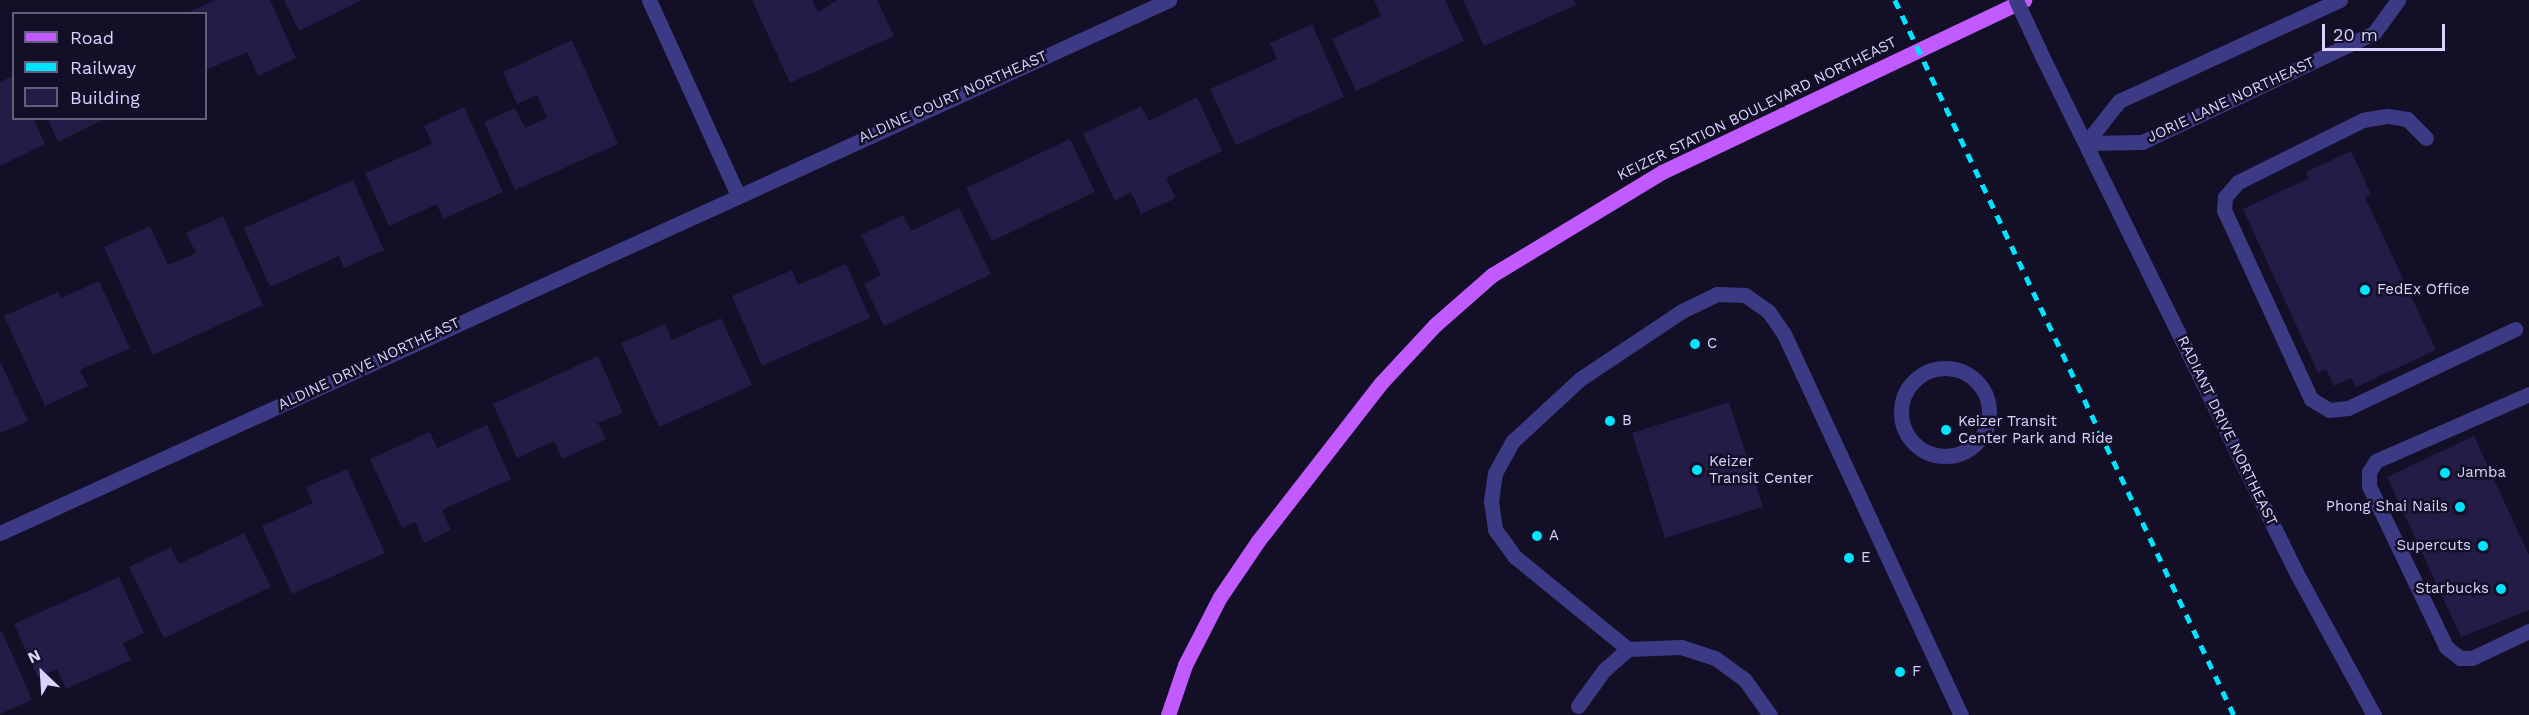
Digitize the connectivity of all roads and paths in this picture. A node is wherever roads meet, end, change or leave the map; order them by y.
1 (649, 0) edge
2 (1169, 0) edge
3 (2016, 0) edge
4 (2024, 0) edge
5 (2340, 0) edge
6 (2398, 0) edge
7 (2426, 138) dead end
8 (2086, 143) junction
9 (738, 195) junction
10 (2515, 329) dead end
11 (2529, 394) edge
12 (1904, 431) joint
13 (0, 533) edge
14 (2529, 631) edge
15 (1628, 649) junction
16 (1578, 706) dead end
17 (1168, 715) edge
18 (1770, 715) edge
19 (1961, 715) edge
20 (2374, 715) edge

1 - 9 street
2 - 9 street, ALDINE COURT NORTHEAST
3 - 8 street, RADIANT DRIVE NORTHEAST, bridge
4 - 17 main road, KEIZER STATION BOULEVARD NORTHEAST
5 - 8 street
6 - 8 street, JORIE LANE NORTHEAST
7 - 10 street
8 - 20 street, RADIANT DRIVE NORTHEAST
9 - 13 street, ALDINE DRIVE NORTHEAST
11 - 14 street
12 - 12 street
15 - 16 street
15 - 18 street
15 - 19 street

